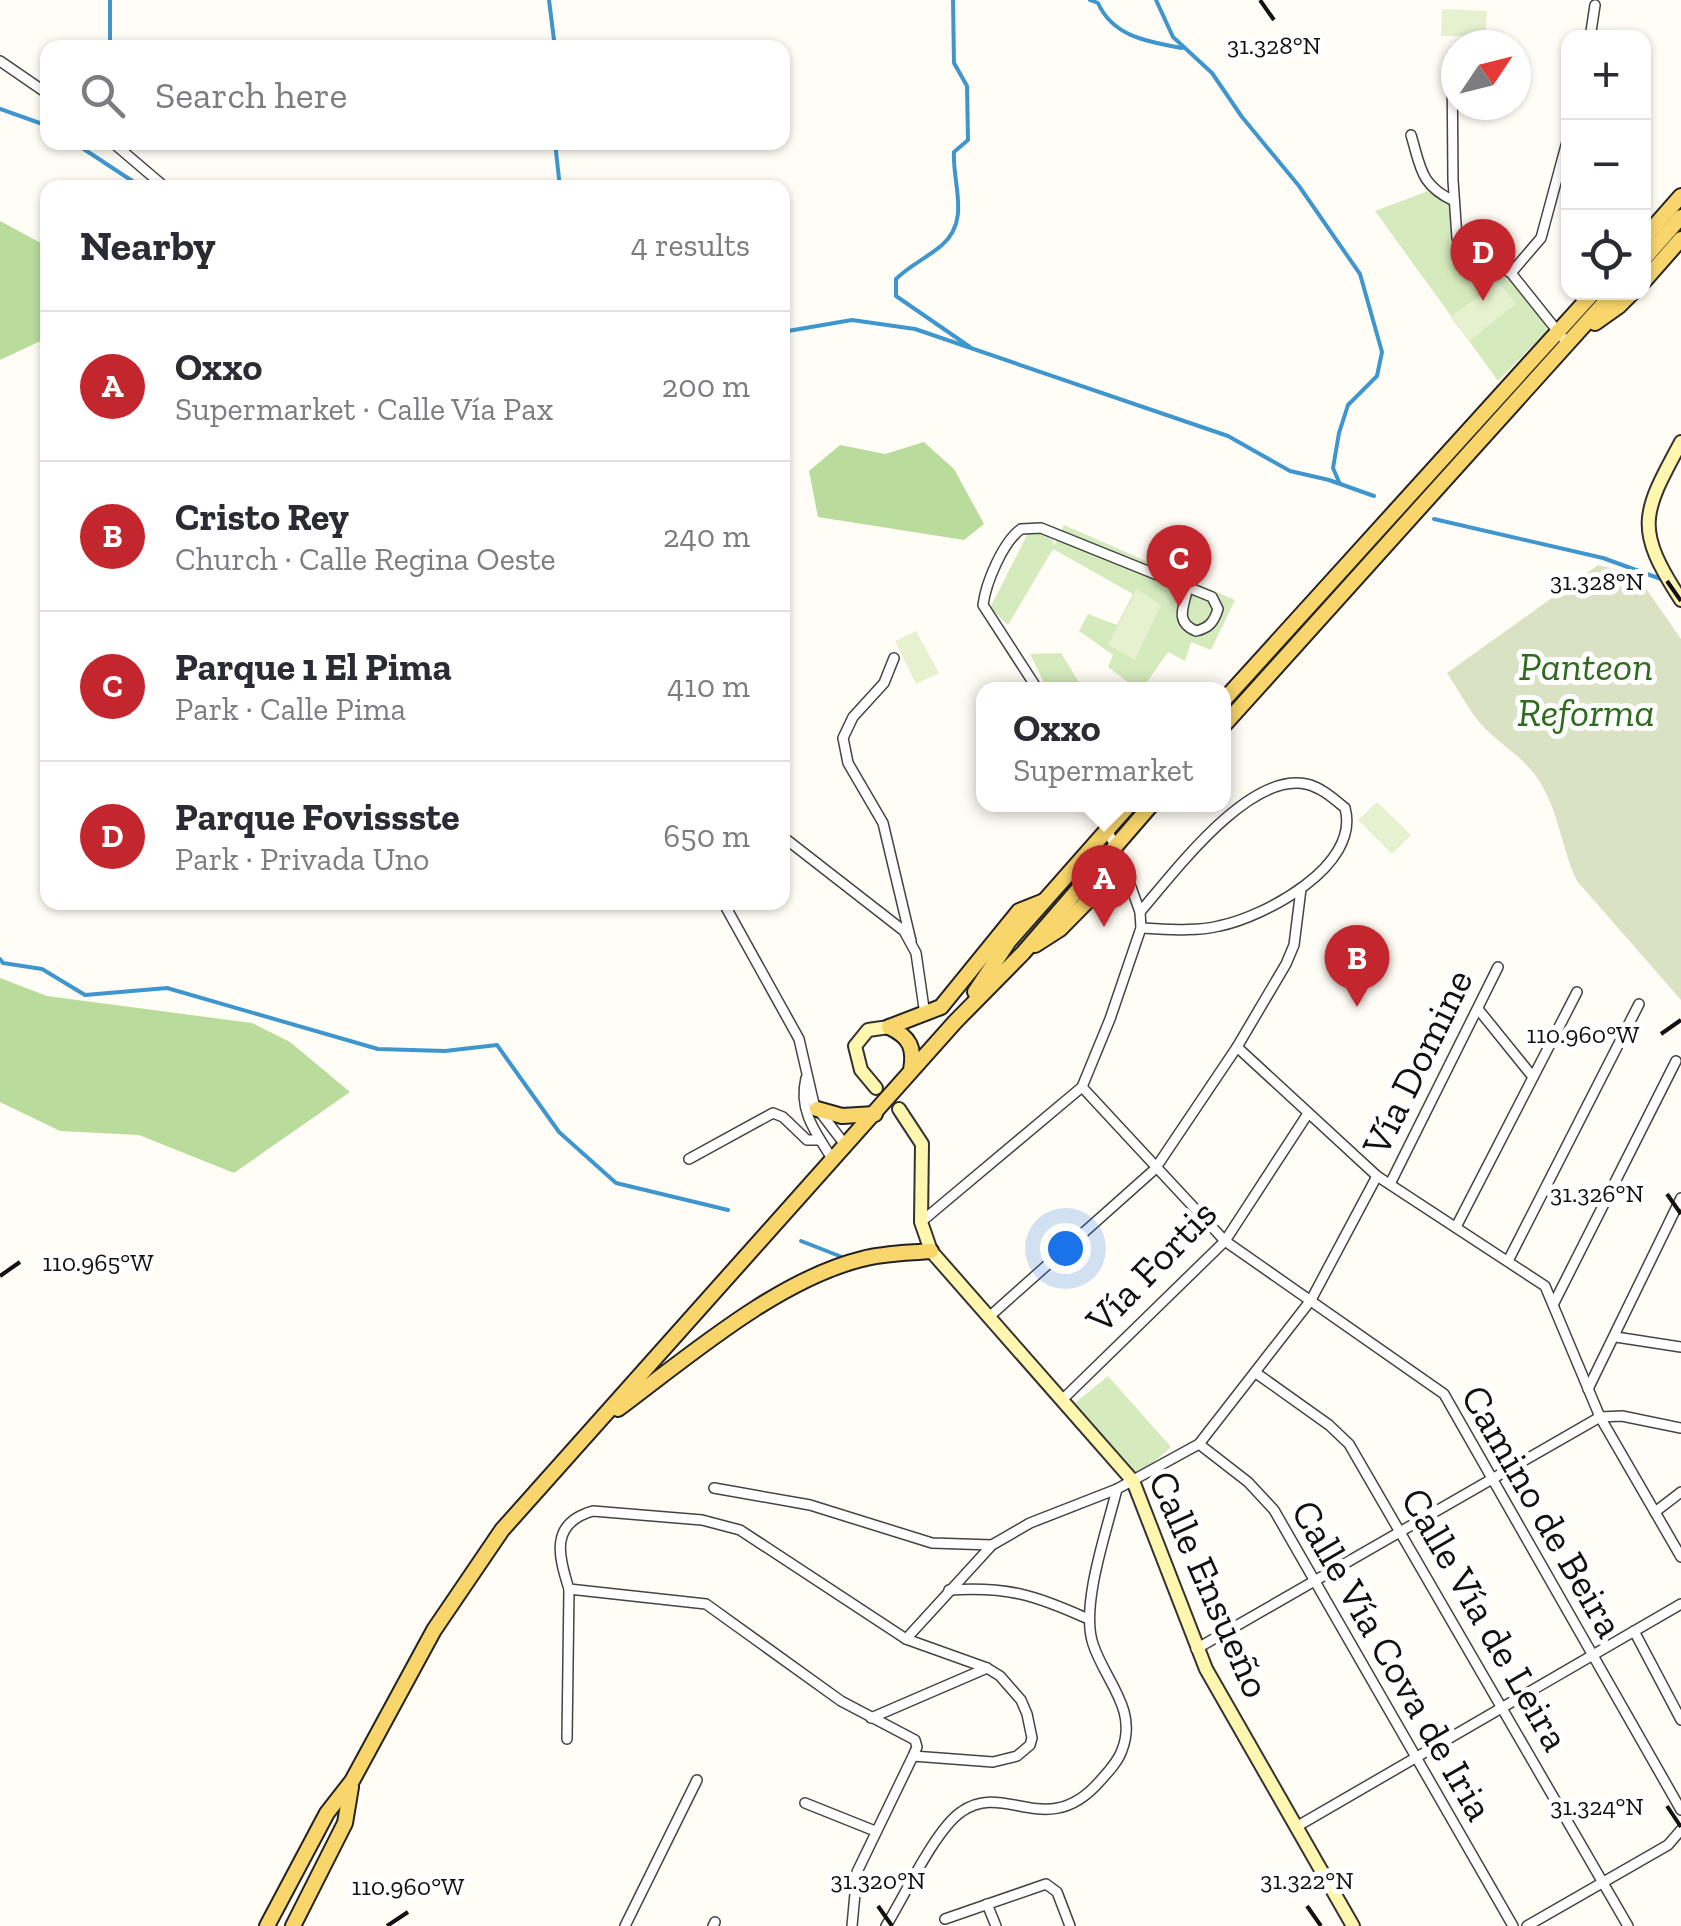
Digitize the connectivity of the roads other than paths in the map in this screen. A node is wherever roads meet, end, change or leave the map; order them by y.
1 (1608, 0) edge
2 (1592, 2) edge
3 (1590, 30) edge
4 (0, 61) edge
5 (40, 88) edge
6 (1453, 120) edge
7 (1411, 135) dead end
8 (121, 150) edge
9 (1561, 164) edge
10 (157, 180) edge
11 (1681, 196) edge
12 (1454, 201) junction
13 (1681, 217) edge
14 (1651, 230) edge
15 (1681, 239) edge
16 (1651, 252) edge
17 (1651, 272) edge
18 (1511, 274) junction
19 (1589, 300) edge
20 (1606, 300) edge
21 (1625, 300) edge
22 (1568, 337) junction
23 (1681, 442) edge
24 (1188, 587) junction
25 (1681, 600) edge
26 (894, 658) dead end
27 (1033, 682) edge
28 (1231, 693) edge
29 (1231, 717) edge
30 (1100, 812) edge
31 (1123, 812) edge
32 (1145, 812) edge
33 (1108, 830) junction
34 (790, 842) edge
35 (1115, 846) junction
36 (1123, 866) junction
37 (1301, 889) junction
38 (1044, 901) junction
39 (727, 910) edge
40 (1140, 912) junction
41 (1141, 928) junction
42 (911, 941) junction
43 (1009, 941) junction
44 (1023, 953) junction
45 (1498, 967) dead end
46 (1578, 992) dead end
47 (1639, 1004) dead end
48 (1478, 1009) junction
49 (925, 1016) junction
50 (955, 1022) junction
51 (889, 1027) junction
52 (1237, 1047) junction
53 (1676, 1061) dead end
54 (910, 1072) junction
55 (1533, 1077) junction
56 (1082, 1087) junction
57 (876, 1088) dead end
58 (811, 1101) junction
59 (900, 1109) dead end
60 (875, 1114) junction
61 (1308, 1115) junction
62 (820, 1140) junction
63 (846, 1146) junction
64 (689, 1159) dead end
65 (833, 1160) junction
66 (1155, 1169) junction
67 (1377, 1176) junction
68 (1390, 1184) junction
69 (1681, 1198) edge
70 (921, 1222) junction
71 (1456, 1227) junction
72 (1224, 1241) junction
73 (932, 1250) junction
74 (1508, 1261) junction
75 (1311, 1300) junction
76 (1554, 1303) junction
77 (990, 1316) junction
78 (1616, 1337) junction
79 (1681, 1347) edge
80 (1256, 1374) junction
81 (1588, 1390) junction
82 (1062, 1400) junction
83 (1600, 1417) junction
84 (1681, 1428) edge
85 (586, 1434) junction
86 (1199, 1444) junction
87 (1492, 1478) junction
88 (1133, 1481) junction
89 (714, 1488) dead end
90 (1116, 1489) junction
91 (1681, 1492) edge
92 (1655, 1512) junction
93 (1401, 1532) junction
94 (992, 1544) junction
95 (1681, 1557) edge
96 (1312, 1581) junction
97 (569, 1588) junction
98 (949, 1590) junction
99 (1681, 1604) edge
100 (1086, 1618) junction
101 (1634, 1631) junction
102 (906, 1638) junction
103 (1196, 1648) junction
104 (1593, 1655) junction
105 (988, 1668) junction
106 (1505, 1708) junction
107 (871, 1718) junction
108 (1681, 1720) edge
109 (566, 1739) dead end
110 (913, 1756) junction
111 (1415, 1759) junction
112 (697, 1780) dead end
113 (352, 1781) junction
114 (805, 1803) dead end
115 (1681, 1810) edge
116 (1296, 1826) junction
117 (1681, 1830) edge
118 (876, 1831) junction
119 (1604, 1883) junction
120 (987, 1904) junction
121 (945, 1919) dead end
122 (267, 1926) edge
123 (293, 1926) edge
124 (625, 1926) edge
125 (852, 1926) edge
126 (886, 1926) edge
127 (996, 1926) edge
128 (1070, 1926) edge
129 (1353, 1926) edge
130 (1512, 1926) edge
131 (1527, 1926) edge
132 (1628, 1926) edge

1 - 2 street
2 - 3 street
4 - 5 street
6 - 12 street
7 - 12 street
8 - 10 street
9 - 18 street
11 - 14 main road
12 - 18 street
13 - 16 main road
15 - 17 main road
18 - 22 street
19 - 22 main road
20 - 22 main road
21 - 22 main road
22 - 28 main road
22 - 29 main road
23 - 25 street
24 - 24 street
24 - 27 street
26 - 42 street
30 - 33 street
31 - 33 main road
32 - 35 main road
33 - 35 street
33 - 38 main road
34 - 42 street
35 - 36 street
35 - 44 main road
36 - 40 street
36 - 44 main road
37 - 40 street
37 - 41 street
37 - 52 street
38 - 43 main road
38 - 49 main road
39 - 58 street
40 - 41 street
41 - 56 street
42 - 49 street
43 - 44 main road
43 - 50 main road
44 - 50 main road
45 - 48 street, Vía Domine
46 - 55 street
47 - 74 street
48 - 55 street
48 - 68 street, Vía Domine
49 - 51 main road
50 - 54 main road
51 - 54 main road
51 - 57 street
52 - 61 street
52 - 66 street
53 - 76 street
54 - 60 main road
55 - 71 street
56 - 66 street, Camino de Beira
56 - 70 street
58 - 60 main road
58 - 62 street
58 - 63 street
59 - 70 street
60 - 63 main road
61 - 67 street
61 - 72 street, Vía Fortis
62 - 64 street
62 - 65 street
63 - 65 main road
65 - 85 main road
66 - 72 street, Camino de Beira
66 - 77 street
67 - 68 street
67 - 75 street
68 - 71 street
69 - 78 street
70 - 73 street, Calle Ensueño
71 - 74 street
72 - 75 street, Camino de Beira
72 - 82 street, Vía Fortis
73 - 77 street, Calle Ensueño
73 - 85 main road
74 - 76 street
75 - 80 street
75 - 87 street, Camino de Beira
76 - 81 street
77 - 82 street, Calle Ensueño
78 - 79 street
78 - 81 street
80 - 86 street
80 - 93 street, Calle Vía de Leira
81 - 83 street
82 - 88 street, Calle Ensueño
83 - 84 street
83 - 87 street
83 - 92 street
85 - 113 main road
86 - 88 street
86 - 96 street, Calle Vía Cova de Iria
87 - 93 street
87 - 104 street, Camino de Beira
88 - 90 street
88 - 103 street, Calle Ensueño
89 - 94 street
90 - 94 street
90 - 100 street
91 - 92 street
92 - 95 street
93 - 96 street
93 - 106 street, Calle Vía de Leira
94 - 98 street
96 - 103 street
96 - 111 street, Calle Vía Cova de Iria
97 - 102 street
97 - 107 street
97 - 109 street
98 - 100 street
98 - 102 street
99 - 101 street
100 - 126 street
101 - 104 street
101 - 108 street
102 - 105 street
103 - 116 street, Calle Ensueño
104 - 106 street
104 - 115 street, Camino de Beira
105 - 107 street
105 - 110 street
106 - 111 street
106 - 119 street, Calle Vía de Leira
107 - 110 street
110 - 118 street
111 - 116 street
111 - 130 street, Calle Vía Cova de Iria
112 - 124 street
113 - 122 main road
113 - 123 main road
114 - 118 street
116 - 129 street, Calle Ensueño
117 - 119 street
118 - 125 street
119 - 131 street
119 - 132 street, Calle Vía de Leira
120 - 121 street
120 - 127 street
120 - 128 street

